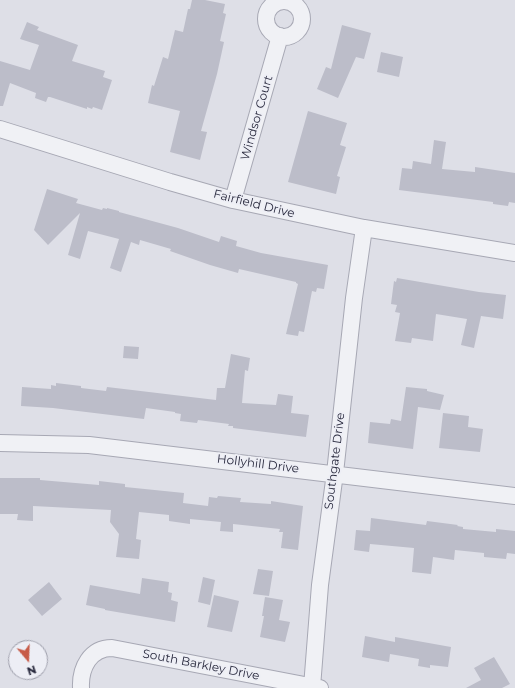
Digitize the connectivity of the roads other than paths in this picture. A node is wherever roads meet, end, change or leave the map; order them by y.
1 (280, 36) dead end
2 (0, 130) edge
3 (233, 200) junction
4 (364, 228) junction
5 (515, 253) edge
6 (0, 443) edge
7 (334, 473) junction
8 (515, 496) edge
9 (316, 687) edge
10 (81, 688) edge

1 - 3 street, Windsor Court
2 - 3 street, Fairfield Drive
3 - 4 street, Fairfield Drive
4 - 5 street, Fairfield Drive
4 - 7 street, Southgate Drive
6 - 7 street, Hollyhill Drive
7 - 8 street, Hollyhill Drive
7 - 9 street, Southgate Drive
9 - 10 street, South Barkley Drive

